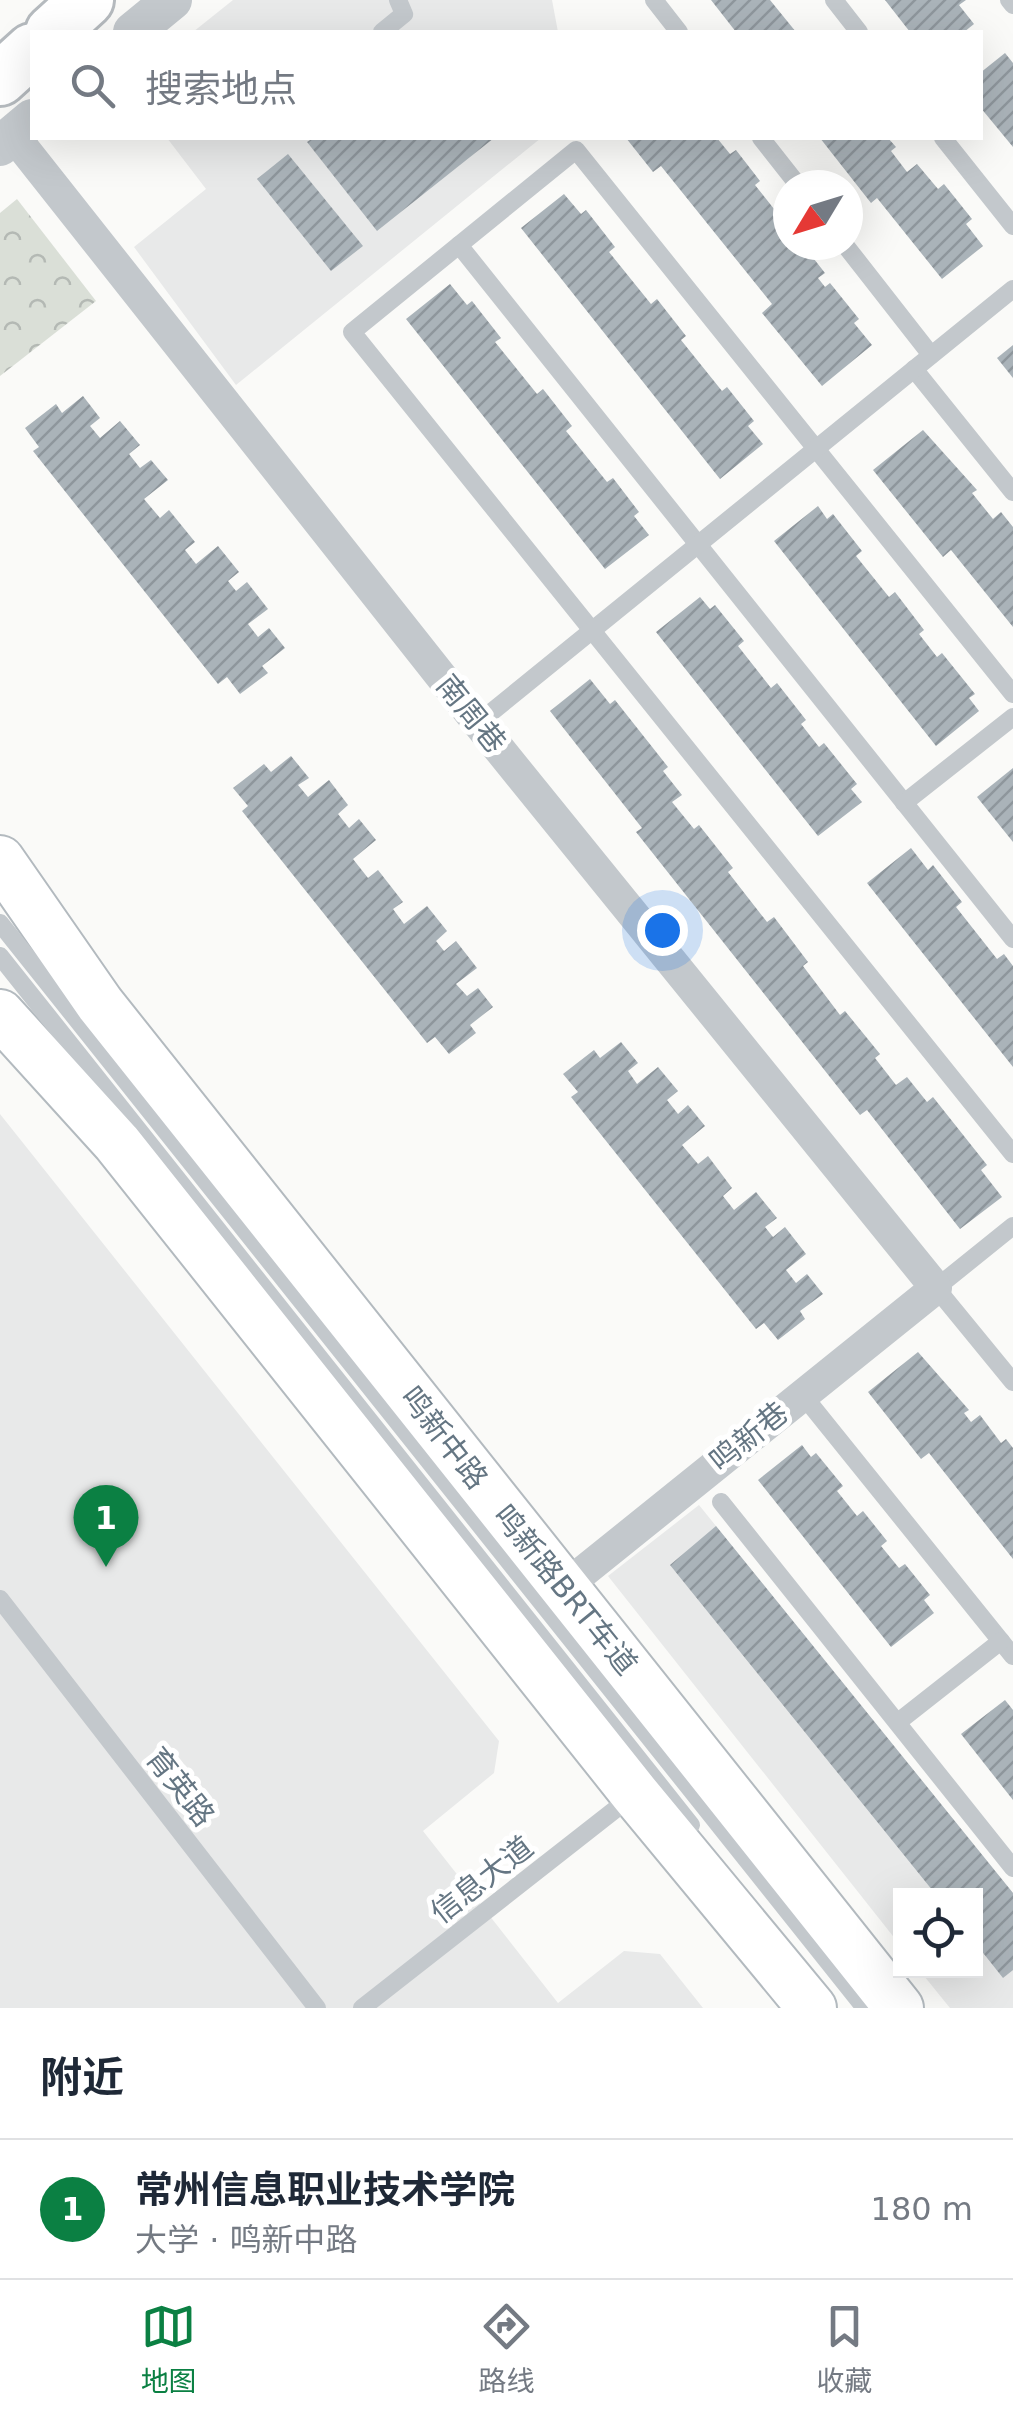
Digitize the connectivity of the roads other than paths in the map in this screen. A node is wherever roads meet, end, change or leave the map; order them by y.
1 (87, 0) edge
2 (98, 0) edge
3 (172, 0) edge
4 (398, 0) edge
5 (654, 0) edge
6 (834, 0) edge
7 (54, 30) edge
8 (97, 30) edge
9 (135, 30) edge
10 (384, 30) edge
11 (677, 30) edge
12 (858, 30) edge
13 (15, 133) edge
14 (763, 140) edge
15 (945, 140) edge
16 (786, 170) edge
17 (1013, 226) edge
18 (458, 245) junction
19 (857, 260) edge
20 (1013, 289) edge
21 (931, 355) junction
22 (914, 368) junction
23 (816, 448) junction
24 (1013, 492) edge
25 (697, 544) junction
26 (592, 630) junction
27 (1013, 694) edge
28 (1013, 716) edge
29 (478, 723) junction
30 (904, 803) junction
31 (0, 860) edge
32 (0, 923) edge
33 (1013, 940) edge
34 (0, 956) edge
35 (0, 1014) edge
36 (1013, 1154) edge
37 (1013, 1226) edge
38 (936, 1288) junction
39 (1013, 1382) edge
40 (802, 1394) junction
41 (721, 1502) dead end
42 (562, 1588) junction
43 (0, 1600) edge
44 (1001, 1641) junction
45 (1013, 1656) edge
46 (898, 1722) junction
47 (636, 1794) junction
48 (704, 1842) dead end
49 (1013, 1868) edge
50 (799, 1960) dead end
51 (820, 2002) edge
52 (317, 2008) edge
53 (362, 2008) edge
54 (865, 2008) edge
55 (899, 2008) edge

1 - 7 main road
2 - 8 main road
3 - 9 street
4 - 10 lane
5 - 11 lane
6 - 12 lane
13 - 29 street, 南周巷
14 - 16 lane
15 - 17 lane
18 - 23 lane
18 - 25 lane
18 - 26 lane
19 - 21 lane
20 - 21 lane
21 - 22 lane
22 - 23 lane
22 - 24 lane
23 - 25 lane
23 - 27 lane
25 - 26 lane
25 - 30 lane
26 - 29 lane
26 - 36 lane
28 - 30 lane
29 - 38 street, 南周巷
30 - 33 lane
31 - 42 main road, 鸣新中路
32 - 54 lane, 鸣新路BRT车道
34 - 48 lane, 鸣新路BRT车道
35 - 47 main road
37 - 38 lane
38 - 39 lane
38 - 40 street, 鸣新巷
40 - 42 street, 鸣新巷
40 - 44 lane
41 - 46 lane
42 - 55 main road, 鸣新中路
43 - 52 lane, 育英路
44 - 45 lane
44 - 46 lane
46 - 49 lane
47 - 51 main road
47 - 53 lane, 信息大道
50 - 51 lane

